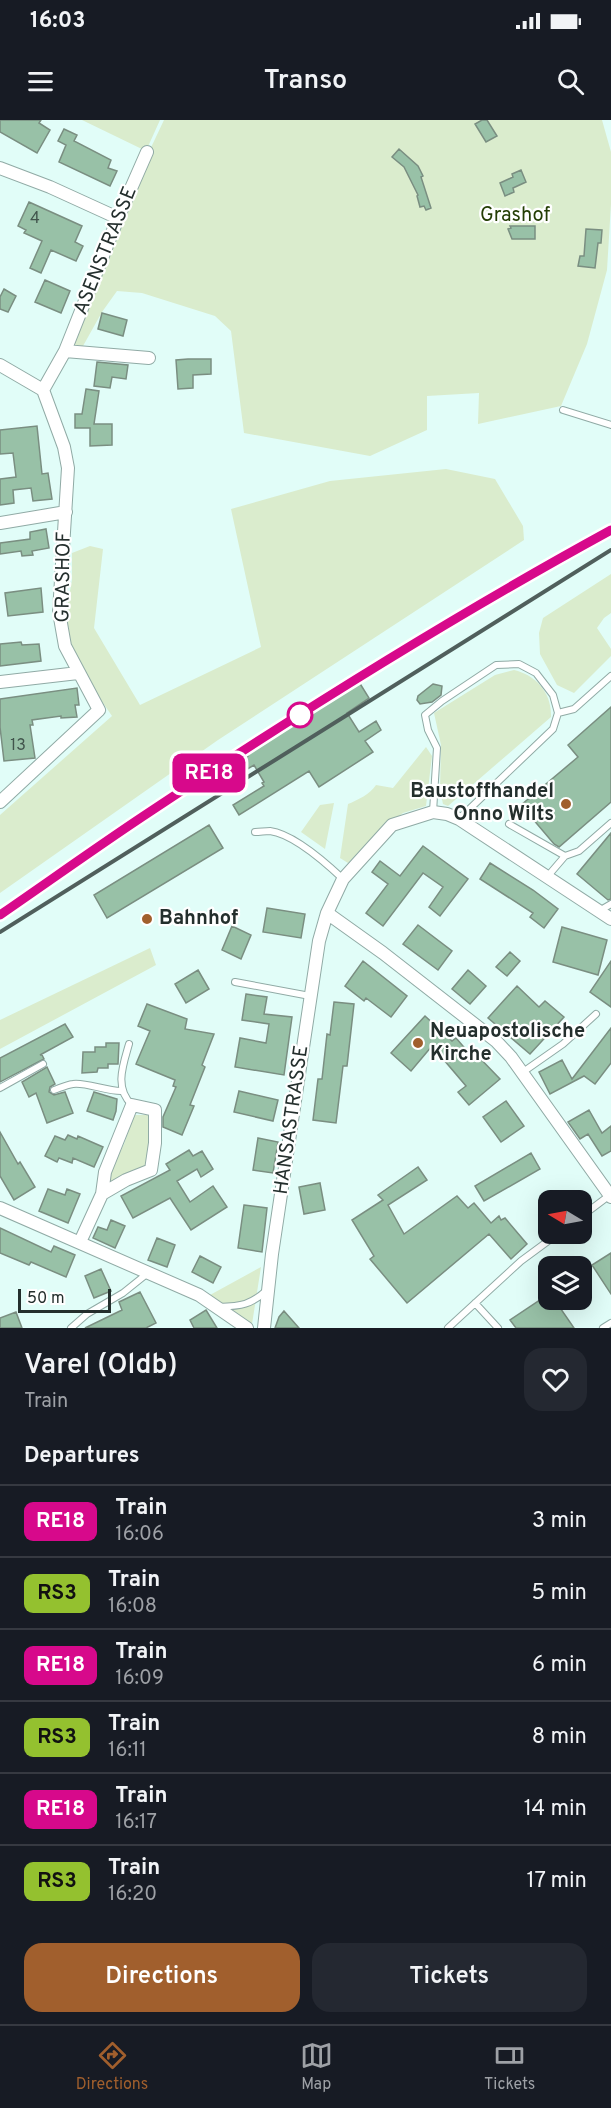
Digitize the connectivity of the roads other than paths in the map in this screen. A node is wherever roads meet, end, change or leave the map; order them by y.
1 (147, 152) dead end
2 (0, 168) edge
3 (118, 218) junction
4 (65, 351) junction
5 (149, 358) dead end
6 (0, 365) edge
7 (44, 390) junction
8 (563, 410) dead end
9 (611, 426) edge
10 (66, 512) junction
11 (0, 523) edge
12 (78, 673) junction
13 (611, 676) edge
14 (0, 682) edge
15 (558, 713) junction
16 (0, 802) edge
17 (433, 812) junction
18 (459, 819) junction
19 (611, 823) edge
20 (509, 824) dead end
21 (255, 832) dead end
22 (565, 856) junction
23 (547, 877) junction
24 (343, 879) junction
25 (611, 904) edge
26 (599, 911) junction
27 (327, 913) junction
28 (611, 919) edge
29 (235, 982) dead end
30 (310, 996) junction
31 (596, 1014) dead end
32 (129, 1044) dead end
33 (43, 1064) dead end
34 (523, 1072) junction
35 (0, 1088) edge
36 (54, 1090) dead end
37 (121, 1092) junction
38 (132, 1106) junction
39 (102, 1194) junction
40 (610, 1196) edge
41 (0, 1208) edge
42 (592, 1209) edge
43 (80, 1242) junction
44 (544, 1244) edge
45 (148, 1272) junction
46 (268, 1290) junction
47 (475, 1303) junction
48 (217, 1307) junction
49 (611, 1323) edge
50 (71, 1328) edge
51 (247, 1328) edge
52 (264, 1328) edge
53 (448, 1328) edge
54 (498, 1328) edge
55 (603, 1328) edge

1 - 3 street, ASENSTRASSE
2 - 3 street
3 - 4 street, ASENSTRASSE
4 - 5 street
4 - 7 street, ASENSTRASSE
6 - 7 street
7 - 10 street, GRASHOF
8 - 9 lane
10 - 11 street
10 - 12 street, GRASHOF
12 - 14 street
12 - 16 street, GRASHOF
13 - 15 lane
15 - 17 lane
15 - 18 lane
17 - 18 street
17 - 24 street, HANSASTRASSE
18 - 23 street
19 - 22 lane
20 - 22 lane
21 - 24 lane
22 - 23 lane
23 - 26 street
24 - 27 street, HANSASTRASSE
25 - 26 lane
26 - 28 street
27 - 30 street, HANSASTRASSE
27 - 34 street
29 - 30 lane
30 - 46 street, HANSASTRASSE
31 - 34 lane
32 - 37 lane
33 - 35 lane
34 - 40 street
36 - 37 lane
37 - 38 lane
38 - 39 street
38 - 39 street
39 - 43 street
40 - 42 lane
41 - 43 street
43 - 45 street
44 - 47 lane
45 - 48 street
45 - 50 lane
46 - 48 lane
46 - 52 street, HANSASTRASSE
47 - 53 lane
47 - 54 lane
48 - 51 street
49 - 55 lane

